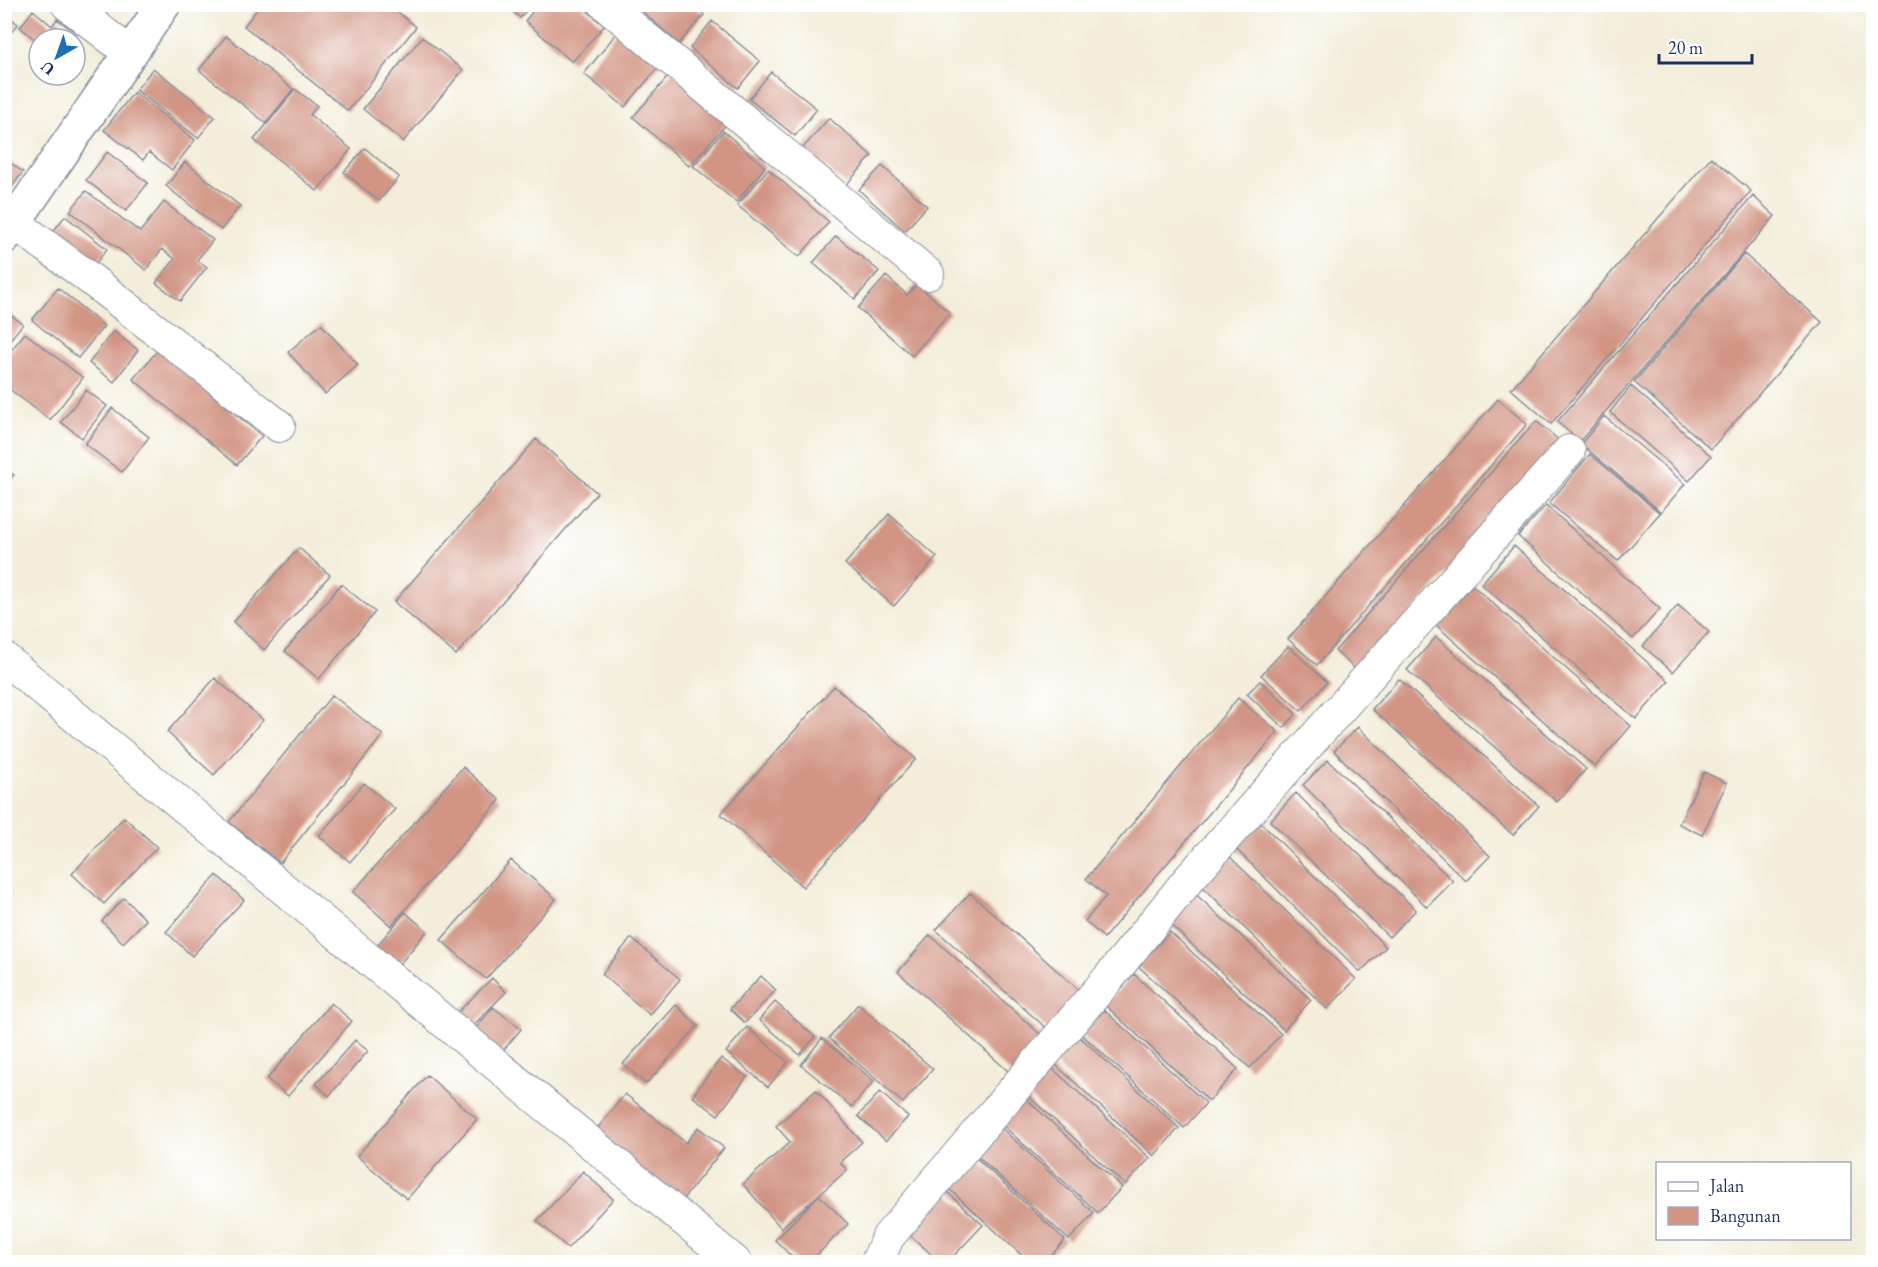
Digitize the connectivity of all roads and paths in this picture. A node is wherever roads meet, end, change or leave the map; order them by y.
1 (67, 4) edge
2 (164, 4) edge
3 (605, 4) edge
4 (131, 54) junction
5 (10, 230) edge
6 (928, 274) dead end
7 (279, 426) dead end
8 (1569, 451) dead end
9 (4, 658) edge
10 (735, 1263) edge
11 (877, 1263) edge

1 - 4 lane
2 - 4 highway
3 - 6 lane
4 - 5 highway
5 - 7 lane
8 - 11 lane
9 - 10 lane

